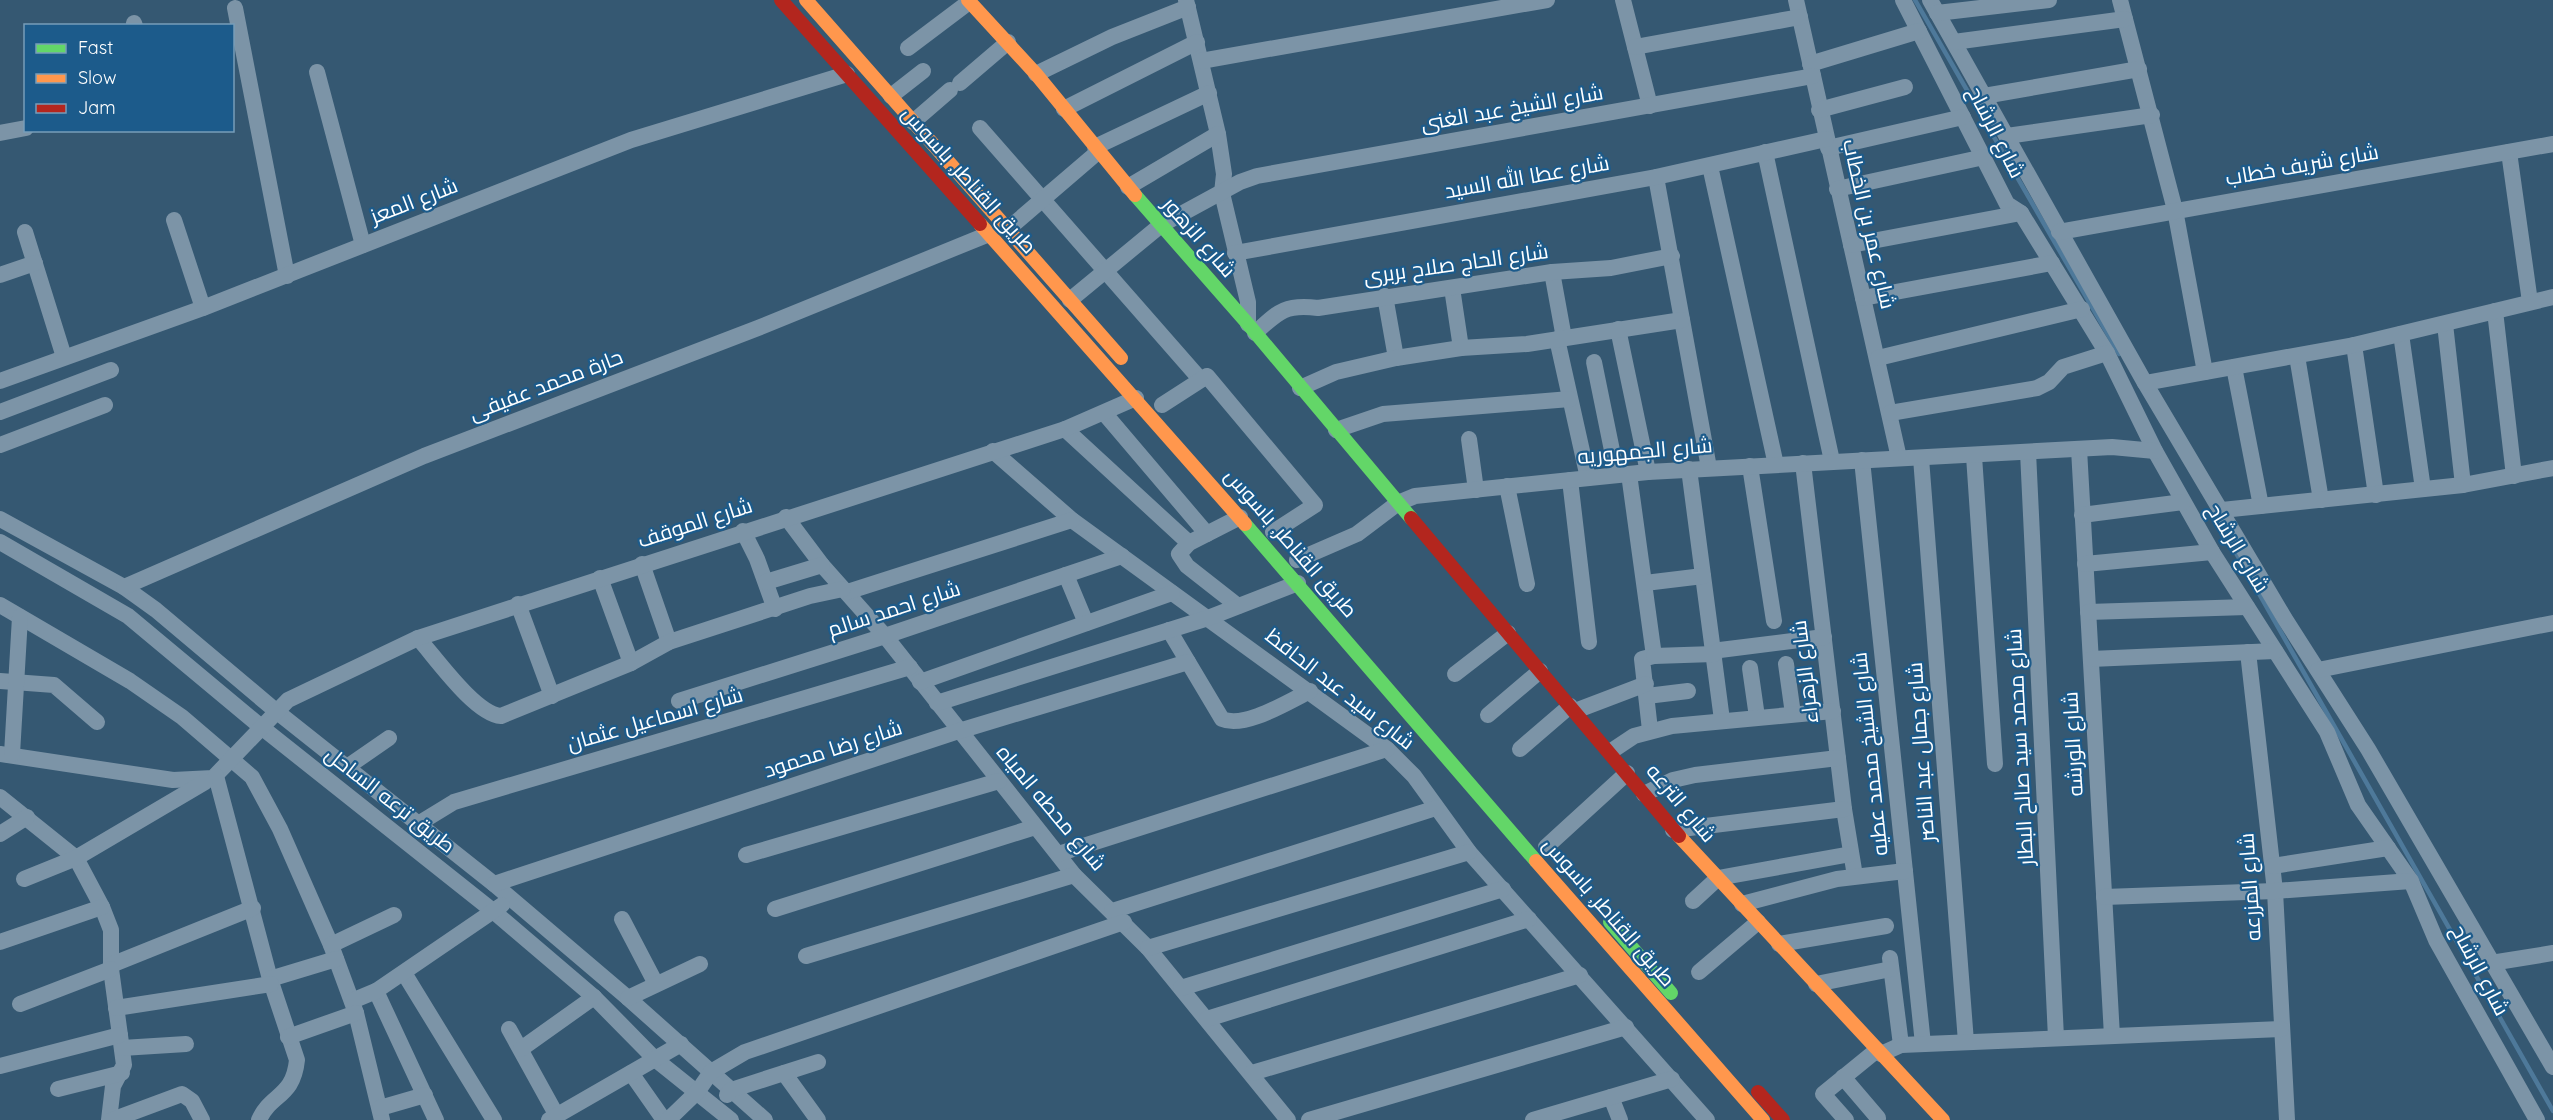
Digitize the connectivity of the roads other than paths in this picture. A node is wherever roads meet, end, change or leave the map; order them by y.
1 (781, 0) edge
2 (806, 0) edge
3 (1547, 0) edge
4 (1623, 0) edge
5 (1796, 0) edge
6 (1903, 0) edge
7 (2049, 0) edge
8 (2120, 0) edge
9 (969, 1) edge
10 (1187, 3) edge
11 (1474, 6) edge
12 (1934, 6) edge
13 (235, 8) dead end
14 (1800, 17) junction
15 (2125, 19) junction
16 (1919, 31) junction
17 (1008, 42) junction
18 (1197, 42) junction
19 (1954, 42) junction
20 (1635, 47) junction
21 (908, 48) dead end
22 (1201, 61) junction
23 (2139, 69) junction
24 (923, 70) dead end
25 (1812, 70) junction
26 (317, 72) dead end
27 (847, 74) junction
28 (1036, 74) junction
29 (249, 82) junction
30 (234, 86) edge
31 (1905, 87) dead end
32 (1209, 93) junction
33 (891, 96) junction
34 (1984, 96) junction
35 (1650, 106) junction
36 (1064, 109) junction
37 (1819, 110) junction
38 (2152, 115) junction
39 (1963, 117) junction
40 (913, 122) junction
41 (24, 128) edge
42 (980, 128) dead end
43 (2553, 132) edge
44 (0, 133) edge
45 (1218, 134) junction
46 (2007, 135) junction
47 (1827, 143) junction
48 (2553, 144) edge
49 (1097, 149) junction
50 (1765, 152) junction
51 (2509, 152) junction
52 (1984, 157) junction
53 (1710, 166) junction
54 (1656, 177) junction
55 (1128, 188) junction
56 (1838, 189) junction
57 (1222, 193) junction
58 (1042, 199) junction
59 (2174, 207) junction
60 (2021, 213) junction
61 (174, 220) dead end
62 (1161, 225) junction
63 (1008, 229) junction
64 (25, 232) dead end
65 (2059, 232) junction
66 (989, 234) junction
67 (363, 245) junction
68 (1851, 245) junction
69 (1235, 253) junction
70 (1672, 256) junction
71 (35, 263) junction
72 (2052, 263) junction
73 (1107, 273) junction
74 (1552, 273) junction
75 (0, 275) edge
76 (287, 276) junction
77 (1452, 288) junction
78 (1385, 296) junction
79 (2553, 297) edge
80 (1863, 298) junction
81 (1070, 300) junction
82 (2530, 303) junction
83 (202, 308) junction
84 (2082, 309) junction
85 (2495, 311) junction
86 (1682, 320) junction
87 (2445, 324) junction
88 (1252, 328) junction
89 (1618, 329) junction
90 (2402, 334) junction
91 (1560, 338) junction
92 (2354, 345) junction
93 (1461, 348) junction
94 (2107, 353) junction
95 (2297, 356) junction
96 (64, 357) junction
97 (1396, 357) junction
98 (1878, 358) junction
99 (1594, 363) dead end
100 (2234, 367) junction
101 (111, 370) dead end
102 (1131, 370) dead end
103 (2205, 372) junction
104 (1200, 379) junction
105 (0, 381) edge
106 (2145, 383) junction
107 (1299, 388) junction
108 (1136, 398) junction
109 (1570, 399) junction
110 (1162, 404) dead end
111 (105, 405) dead end
112 (0, 412) edge
113 (1890, 413) junction
114 (1105, 414) junction
115 (1065, 429) junction
116 (1336, 430) junction
117 (1469, 439) dead end
118 (0, 445) edge
119 (2079, 449) junction
120 (993, 451) junction
121 (2155, 451) junction
122 (2028, 452) junction
123 (1974, 456) junction
124 (1899, 458) junction
125 (1921, 458) junction
126 (1862, 460) junction
127 (1832, 461) junction
128 (1803, 463) junction
129 (1776, 465) junction
130 (1750, 466) junction
131 (1709, 468) junction
132 (2553, 468) edge
133 (1689, 469) junction
134 (1648, 472) junction
135 (1623, 474) junction
136 (2514, 476) junction
137 (1588, 478) junction
138 (1570, 480) junction
139 (2463, 485) junction
140 (1507, 486) junction
141 (2423, 489) junction
142 (1476, 490) junction
143 (2376, 495) junction
144 (2321, 500) junction
145 (2184, 502) junction
146 (1398, 504) junction
147 (2261, 506) junction
148 (2222, 510) junction
149 (2082, 515) junction
150 (786, 517) junction
151 (1240, 517) junction
152 (0, 519) edge
153 (1072, 520) junction
154 (1269, 528) joint
155 (743, 531) junction
156 (1207, 534) junction
157 (0, 542) edge
158 (1189, 543) junction
159 (2212, 552) junction
160 (1122, 556) junction
161 (1297, 560) junction
162 (642, 564) junction
163 (2085, 564) junction
164 (822, 565) junction
165 (1066, 575) junction
166 (1703, 576) junction
167 (600, 578) junction
168 (1306, 581) junction
169 (766, 582) junction
170 (1645, 583) junction
171 (1527, 585) dead end
172 (124, 587) junction
173 (845, 590) junction
174 (1172, 593) junction
175 (518, 604) junction
176 (0, 605) edge
177 (1238, 606) junction
178 (2247, 607) junction
179 (775, 609) junction
180 (2088, 612) junction
181 (20, 617) junction
182 (1208, 618) junction
183 (1774, 621) dead end
184 (1086, 623) junction
185 (2553, 623) edge
186 (1169, 630) junction
187 (1508, 633) junction
188 (885, 636) junction
189 (1824, 637) junction
190 (418, 638) junction
191 (669, 642) junction
192 (1589, 642) dead end
193 (2275, 651) junction
194 (2248, 652) junction
195 (1714, 654) junction
196 (1654, 656) junction
197 (2091, 659) junction
198 (1188, 662) junction
199 (631, 663) junction
200 (1786, 664) dead end
201 (910, 667) junction
202 (1750, 668) dead end
203 (2318, 670) junction
204 (1540, 671) junction
205 (1455, 674) dead end
206 (8, 681) edge
207 (920, 682) junction
208 (1646, 690) junction
209 (1310, 691) junction
210 (1688, 691) dead end
211 (552, 696) junction
212 (679, 701) dead end
213 (937, 703) junction
214 (1573, 709) junction
215 (276, 711) junction
216 (1833, 711) junction
217 (1793, 714) junction
218 (1488, 715) dead end
219 (1757, 717) junction
220 (1722, 720) junction
221 (97, 722) dead end
222 (260, 726) junction
223 (1650, 730) junction
224 (959, 731) junction
225 (390, 738) dead end
226 (1387, 749) junction
227 (1520, 749) dead end
228 (1610, 752) junction
229 (6, 754) edge
230 (231, 757) junction
231 (1838, 758) junction
232 (1995, 764) dead end
233 (347, 767) junction
234 (1628, 773) junction
235 (213, 777) junction
236 (999, 781) junction
237 (1644, 794) junction
238 (0, 797) edge
239 (1436, 808) junction
240 (1844, 809) junction
241 (27, 817) junction
242 (418, 824) junction
243 (1035, 827) junction
244 (1673, 830) junction
245 (0, 834) edge
246 (1546, 847) dead end
247 (2388, 848) junction
248 (1469, 852) junction
249 (1058, 854) junction
250 (1851, 854) junction
251 (746, 855) dead end
252 (76, 858) junction
253 (2273, 866) junction
254 (1905, 870) junction
255 (1074, 874) junction
256 (1855, 876) junction
257 (1718, 878) junction
258 (24, 879) dead end
259 (2411, 881) junction
260 (494, 884) junction
261 (1503, 889) junction
262 (2276, 891) junction
263 (2104, 897) junction
264 (512, 899) junction
265 (1693, 901) dead end
266 (1742, 904) junction
267 (102, 907) junction
268 (253, 908) junction
269 (774, 909) dead end
270 (1599, 909) dead end
271 (493, 911) junction
272 (394, 915) dead end
273 (1118, 917) junction
274 (622, 919) dead end
275 (1529, 919) junction
276 (1758, 922) junction
277 (1886, 926) dead end
278 (0, 942) edge
279 (1779, 944) junction
280 (1148, 948) junction
281 (333, 952) junction
282 (2553, 953) edge
283 (806, 956) dead end
284 (2491, 963) junction
285 (700, 964) dead end
286 (111, 967) junction
287 (1699, 972) dead end
288 (404, 973) junction
289 (1580, 975) junction
290 (271, 982) junction
291 (656, 984) junction
292 (1816, 984) junction
293 (1181, 988) junction
294 (376, 991) junction
295 (594, 997) junction
296 (628, 998) junction
297 (20, 1004) dead end
298 (354, 1007) junction
299 (116, 1008) junction
300 (1207, 1019) junction
301 (1626, 1027) junction
302 (509, 1029) dead end
303 (2281, 1029) junction
304 (2112, 1036) junction
305 (288, 1038) junction
306 (2056, 1038) junction
307 (121, 1042) junction
308 (1966, 1042) junction
309 (186, 1044) dead end
310 (681, 1044) junction
311 (1923, 1044) junction
312 (1901, 1045) junction
313 (521, 1049) junction
314 (1879, 1052) junction
315 (656, 1059) junction
316 (818, 1062) dead end
317 (0, 1066) edge
318 (2553, 1067) edge
319 (711, 1072) junction
320 (122, 1073) junction
321 (631, 1073) junction
322 (784, 1073) junction
323 (1252, 1073) junction
324 (1843, 1077) junction
325 (1672, 1079) junction
326 (58, 1089) dead end
327 (731, 1090) junction
328 (698, 1091) junction
329 (425, 1095) junction
330 (1611, 1097) junction
331 (716, 1107) junction
332 (381, 1114) edge
333 (1567, 1115) edge
334 (264, 1117) edge
335 (553, 1118) edge
336 (1878, 1118) dead end
337 (1538, 1119) edge
338 (111, 1120) edge
339 (202, 1120) edge
340 (436, 1120) edge
341 (494, 1120) edge
342 (666, 1120) edge
343 (731, 1120) edge
344 (765, 1120) edge
345 (818, 1120) edge
346 (1288, 1120) edge
347 (1309, 1120) edge
348 (1620, 1120) edge
349 (1707, 1120) edge
350 (1763, 1120) edge
351 (1783, 1120) edge
352 (1846, 1120) edge
353 (1943, 1120) edge
354 (2287, 1120) edge
355 (2537, 1120) edge

1 - 27 main road, طريق القناطر, باسوس
2 - 33 main road, طريق القناطر, باسوس
3 - 11 street
4 - 20 street
5 - 14 street, شارع عمر بن الخطاب
6 - 16 street, شارع الرشاح
7 - 12 street
8 - 15 street
9 - 17 main road, شارع الزهور
9 - 21 street
10 - 18 street
10 - 28 street
11 - 22 street
12 - 19 street, شارع الرشاح
13 - 29 street
14 - 20 street
14 - 25 street, شارع عمر بن الخطاب
15 - 19 street
15 - 23 street
16 - 25 street, شارع الشيخ عبد الغنى
16 - 39 street, شارع الرشاح
17 - 28 main road, شارع الزهور
17 - 40 street
18 - 22 street
18 - 36 street
19 - 34 street, شارع الرشاح
20 - 35 street
22 - 32 street
23 - 34 street
23 - 38 street
24 - 33 street
25 - 35 street, شارع الشيخ عبد الغنى
25 - 37 street, شارع عمر بن الخطاب
26 - 67 street
27 - 66 main road, طريق القناطر, باسوس
27 - 67 street, شارع المعز
28 - 36 main road, شارع الزهور
29 - 30 street
29 - 76 street
31 - 37 street
32 - 45 street
32 - 49 street
33 - 40 main road, طريق القناطر, باسوس
34 - 46 street, شارع الرشاح
35 - 57 street, شارع الشيخ عبد الغنى
36 - 49 main road, شارع الزهور
37 - 47 street, شارع عمر بن الخطاب
38 - 46 street
38 - 59 street
39 - 47 street, شارع عطا الله السيد
39 - 52 street, شارع الرشاح
40 - 63 main road, طريق القناطر, باسوس
41 - 44 street
42 - 58 street
43 - 59 street, شارع شريف خطاب
45 - 55 street
45 - 57 street
46 - 65 street, شارع الرشاح
47 - 50 street, شارع عطا الله السيد
47 - 56 street, شارع عمر بن الخطاب
48 - 51 street, شارع شريف خطاب
49 - 55 main road, شارع الزهور
49 - 58 street
50 - 53 street, شارع عطا الله السيد
50 - 127 street
51 - 59 street, شارع شريف خطاب
51 - 82 street
52 - 56 street
52 - 60 street, شارع الرشاح
53 - 54 street, شارع عطا الله السيد
53 - 129 street
54 - 69 street, شارع عطا الله السيد
54 - 70 street
55 - 62 main road, شارع الزهور
56 - 68 street, شارع عمر بن الخطاب
57 - 62 street, شارع الشيخ عبد الغنى
57 - 69 street
58 - 63 street
58 - 73 street
59 - 65 street, شارع شريف خطاب
59 - 103 street
60 - 68 street
60 - 72 street, شارع الرشاح
61 - 83 street
62 - 73 street, شارع الشيخ عبد الغنى
62 - 88 main road, شارع الزهور
63 - 81 main road, طريق القناطر, باسوس
64 - 71 street
65 - 106 street, شارع الرشاح
66 - 108 main road, طريق القناطر, باسوس
66 - 172 street, حارة محمد عفيفى
67 - 76 street, شارع المعز
68 - 80 street, شارع عمر بن الخطاب
69 - 88 street
70 - 74 street, شارع الحاج صلاح بربرى
70 - 86 street
71 - 75 street
71 - 96 street
72 - 80 street
72 - 84 street, شارع الرشاح
73 - 81 street, شارع الشيخ عبد الغنى
73 - 104 street
74 - 77 street, شارع الحاج صلاح بربرى
74 - 91 street
76 - 83 street, شارع المعز
77 - 78 street, شارع الحاج صلاح بربرى
77 - 93 street
78 - 88 street, شارع الحاج صلاح بربرى
78 - 97 street
79 - 82 street
80 - 98 street, شارع عمر بن الخطاب
81 - 102 main road, طريق القناطر, باسوس
82 - 85 street
83 - 96 street, شارع المعز
84 - 94 street, شارع الرشاح
84 - 98 street
85 - 87 street
85 - 136 street
86 - 89 street
86 - 131 street
87 - 90 street
87 - 139 street
88 - 107 main road, شارع الزهور
89 - 91 street
89 - 134 street
90 - 92 street
90 - 141 street
91 - 93 street
91 - 109 street
92 - 95 street
92 - 143 street
93 - 97 street
94 - 113 street
94 - 121 street, شارع الرشاح
95 - 100 street
95 - 144 street
96 - 105 street, شارع المعز
97 - 107 street
98 - 113 street, شارع عمر بن الخطاب
99 - 135 street
100 - 103 street
100 - 147 street
101 - 112 street
103 - 106 street
104 - 110 street
104 - 154 street
106 - 148 street, شارع الرشاح
107 - 116 main road, شارع الزهور
108 - 114 street, شارع الموقف
108 - 151 main road, طريق القناطر, باسوس
109 - 116 street
109 - 137 street
111 - 118 street
113 - 124 street, شارع عمر بن الخطاب
114 - 115 street, شارع الموقف
114 - 156 street
115 - 120 street, شارع الموقف
115 - 158 street
116 - 146 main road, شارع الزهور
117 - 142 street
119 - 121 street, شارع الجمهوريه
119 - 122 street, شارع الجمهوريه
119 - 149 street, شارع الورشه
120 - 150 street, شارع الموقف
120 - 153 street, شارع سيد عبد الحافظ
121 - 145 street, شارع الرشاح
122 - 123 street, شارع الجمهوريه
122 - 306 street, شارع محمد سيد صالح البطار
123 - 125 street, شارع الجمهوريه
123 - 232 street
124 - 125 street, شارع الجمهوريه
124 - 126 street, شارع الجمهوريه
125 - 308 street, شارع جمال عبد الناصر
126 - 127 street, شارع الجمهوريه
126 - 254 street, شارع الشيخ محمد عطيه
127 - 128 street, شارع الجمهوريه
128 - 129 street, شارع الجمهوريه
128 - 189 street, شارع الزهراء
129 - 130 street, شارع الجمهوريه
130 - 131 street, شارع الجمهوريه
130 - 183 street
131 - 133 street, شارع الجمهوريه
132 - 136 street
133 - 134 street, شارع الجمهوريه
133 - 166 street
134 - 135 street, شارع الجمهوريه
135 - 137 street, شارع الجمهوريه
135 - 170 street
136 - 139 street
137 - 138 street, شارع الجمهوريه
138 - 140 street, شارع الجمهوريه
138 - 192 street
139 - 141 street
140 - 142 street, شارع الجمهوريه
140 - 171 street
141 - 143 street
142 - 146 street, شارع الجمهوريه
143 - 144 street
144 - 147 street
145 - 149 street
145 - 159 street, شارع الرشاح
146 - 161 street, شارع الجمهوريه
146 - 187 main road, شارع الترعه
147 - 148 street
148 - 203 street, شارع الرشاح
149 - 163 street, شارع الورشه
150 - 155 street, شارع الموقف
150 - 164 street, شارع محطه المياه
151 - 156 street
151 - 168 main road, طريق القناطر, باسوس
152 - 172 street, طريق ترعه الساحل
153 - 160 street, شارع سيد عبد الحافظ
153 - 173 street
154 - 161 main road, طريق القناطر, باسوس
155 - 162 street, شارع الموقف
155 - 169 street
156 - 158 street
157 - 222 street, طريق ترعه الساحل
158 - 177 street
159 - 163 street
159 - 178 street, شارع الرشاح
160 - 165 street, شارع احمد سالم
160 - 174 street, شارع سيد عبد الحافظ
161 - 168 main road, طريق القناطر, باسوس
162 - 167 street, شارع الموقف
162 - 191 street
163 - 180 street, شارع الورشه
164 - 169 street
164 - 173 street, شارع محطه المياه
165 - 184 street
165 - 188 street, شارع احمد سالم
166 - 170 street
166 - 195 street
167 - 175 street, شارع الموقف
167 - 199 street
168 - 177 street
168 - 350 main road, طريق القناطر, باسوس
169 - 179 street
170 - 196 street
172 - 215 street, طريق ترعه الساحل
173 - 179 street
173 - 188 street, شارع محطه المياه
174 - 182 street, شارع سيد عبد الحافظ
174 - 184 street
175 - 190 street, شارع الموقف
175 - 211 street
176 - 181 street
177 - 182 street
178 - 180 street
178 - 193 street, شارع الرشاح
179 - 191 street
180 - 197 street, شارع الورشه
181 - 206 street
181 - 230 street
182 - 186 street
182 - 209 street, شارع سيد عبد الحافظ
184 - 207 street
185 - 203 street
186 - 198 street
186 - 213 street
187 - 204 main road, شارع الترعه
187 - 205 street
188 - 201 street, شارع محطه المياه
188 - 212 street, شارع احمد سالم
189 - 195 street
189 - 216 street, شارع الزهراء
190 - 211 street
190 - 215 street, شارع الموقف
191 - 199 street
193 - 194 street
193 - 247 street, شارع الرشاح
194 - 197 street
194 - 253 street, شارع المزرعه
195 - 196 street
195 - 220 street
196 - 208 street
197 - 263 street, شارع الورشه
198 - 209 street
198 - 224 street, شارع رضا محمود
199 - 211 street
200 - 217 street
201 - 207 street, شارع محطه المياه
201 - 242 street, شارع اسماعيل عثمان
202 - 219 street
203 - 284 street, شارع الرشاح
204 - 214 main road, شارع الترعه
204 - 218 street
206 - 221 street
206 - 229 street
207 - 213 street, شارع محطه المياه
208 - 210 street
208 - 214 street
208 - 223 street
209 - 226 street, شارع سيد عبد الحافظ
213 - 224 street, شارع محطه المياه
214 - 227 street
214 - 228 main road, شارع الترعه
215 - 222 street, شارع الموقف
215 - 233 street, طريق ترعه الساحل
216 - 217 street
216 - 231 street, شارع الزهراء
217 - 219 street
219 - 220 street
220 - 223 street
222 - 230 street, شارع الموقف
222 - 271 street, طريق ترعه الساحل
223 - 228 street
224 - 236 street, شارع محطه المياه
224 - 260 street, شارع رضا محمود
225 - 233 street, طريق ترعه الساحل
226 - 239 street, شارع سيد عبد الحافظ
226 - 249 street
228 - 234 main road, شارع الترعه
229 - 235 street
230 - 235 street, شارع الموقف
230 - 281 street
231 - 237 street
231 - 240 street, شارع الزهراء
233 - 242 street, طريق ترعه الساحل
234 - 237 main road, شارع الترعه
234 - 246 street
235 - 252 street
235 - 268 street
236 - 243 street, شارع محطه المياه
236 - 251 street
237 - 244 main road, شارع الترعه
238 - 241 street
239 - 248 street, شارع سيد عبد الحافظ
239 - 273 street
240 - 244 street
240 - 250 street, شارع الزهراء
241 - 245 street
241 - 252 street
242 - 260 street, طريق ترعه الساحل
243 - 249 street, شارع محطه المياه
243 - 269 street
244 - 257 main road, شارع الترعه
247 - 253 street
247 - 259 street, شارع الرشاح
248 - 261 street, شارع سيد عبد الحافظ
248 - 280 street
249 - 255 street, شارع محطه المياه
250 - 256 street, شارع الزهراء
250 - 257 street
252 - 258 street
252 - 267 street
253 - 262 street, شارع المزرعه
254 - 256 street
254 - 311 street, شارع الشيخ محمد عطيه
255 - 273 street, شارع محطه المياه
255 - 283 street
256 - 266 street
257 - 265 street
257 - 266 main road, شارع الترعه
259 - 262 street
259 - 355 street, شارع الرشاح
260 - 264 street, طريق ترعه الساحل
261 - 275 street, شارع سيد عبد الحافظ
261 - 293 street
262 - 263 street
262 - 303 street, شارع المزرعه
263 - 304 street, شارع الورشه
264 - 271 street
264 - 296 street, طريق ترعه الساحل
266 - 276 main road, شارع الترعه
267 - 278 street
267 - 286 street
268 - 286 street
268 - 290 street
270 - 351 main road, طريق القناطر, باسوس
271 - 288 street
271 - 295 street, طريق ترعه الساحل
272 - 281 street
273 - 280 street, شارع محطه المياه
273 - 319 street
274 - 291 street
275 - 289 street, شارع سيد عبد الحافظ
275 - 300 street
276 - 279 main road, شارع الترعه
276 - 287 street
277 - 279 street
279 - 292 main road, شارع الترعه
280 - 293 street, شارع محطه المياه
281 - 290 street
281 - 298 street
282 - 284 street
284 - 318 street, شارع الرشاح
285 - 291 street
286 - 297 street
286 - 299 street
288 - 294 street
288 - 341 street
289 - 301 street, شارع سيد عبد الحافظ
289 - 323 street
290 - 299 street
290 - 305 street
291 - 296 street
292 - 312 street
292 - 314 main road, شارع الترعه
293 - 300 street, شارع محطه المياه
294 - 298 street
294 - 329 street
295 - 313 street
295 - 315 street, طريق ترعه الساحل
296 - 310 street, طريق ترعه الساحل
298 - 305 street
298 - 332 street
299 - 307 street
300 - 323 street, شارع محطه المياه
301 - 325 street, شارع سيد عبد الحافظ
301 - 347 street
302 - 313 street
303 - 304 street
303 - 354 street, شارع المزرعه
304 - 306 street
305 - 334 street
306 - 308 street
307 - 309 street
307 - 317 street
307 - 320 street
308 - 311 street
310 - 315 street
310 - 319 street, طريق ترعه الساحل
311 - 312 street
312 - 314 street
313 - 335 street
314 - 324 street
314 - 353 main road, شارع الترعه
315 - 321 street
315 - 328 street, طريق ترعه الساحل
316 - 322 street
319 - 327 street, طريق ترعه الساحل
319 - 328 street
320 - 326 street
320 - 338 street
321 - 335 street
321 - 342 street
322 - 327 street
322 - 345 street
323 - 346 street, شارع محطه المياه
324 - 336 street
324 - 352 street
325 - 330 street
325 - 349 street, شارع سيد عبد الحافظ
327 - 331 street
327 - 344 street, طريق ترعه الساحل
328 - 331 street, طريق ترعه الساحل
328 - 342 street
329 - 332 street
329 - 340 street
330 - 333 street
330 - 348 street
331 - 343 street, طريق ترعه الساحل
333 - 337 street
338 - 339 street

